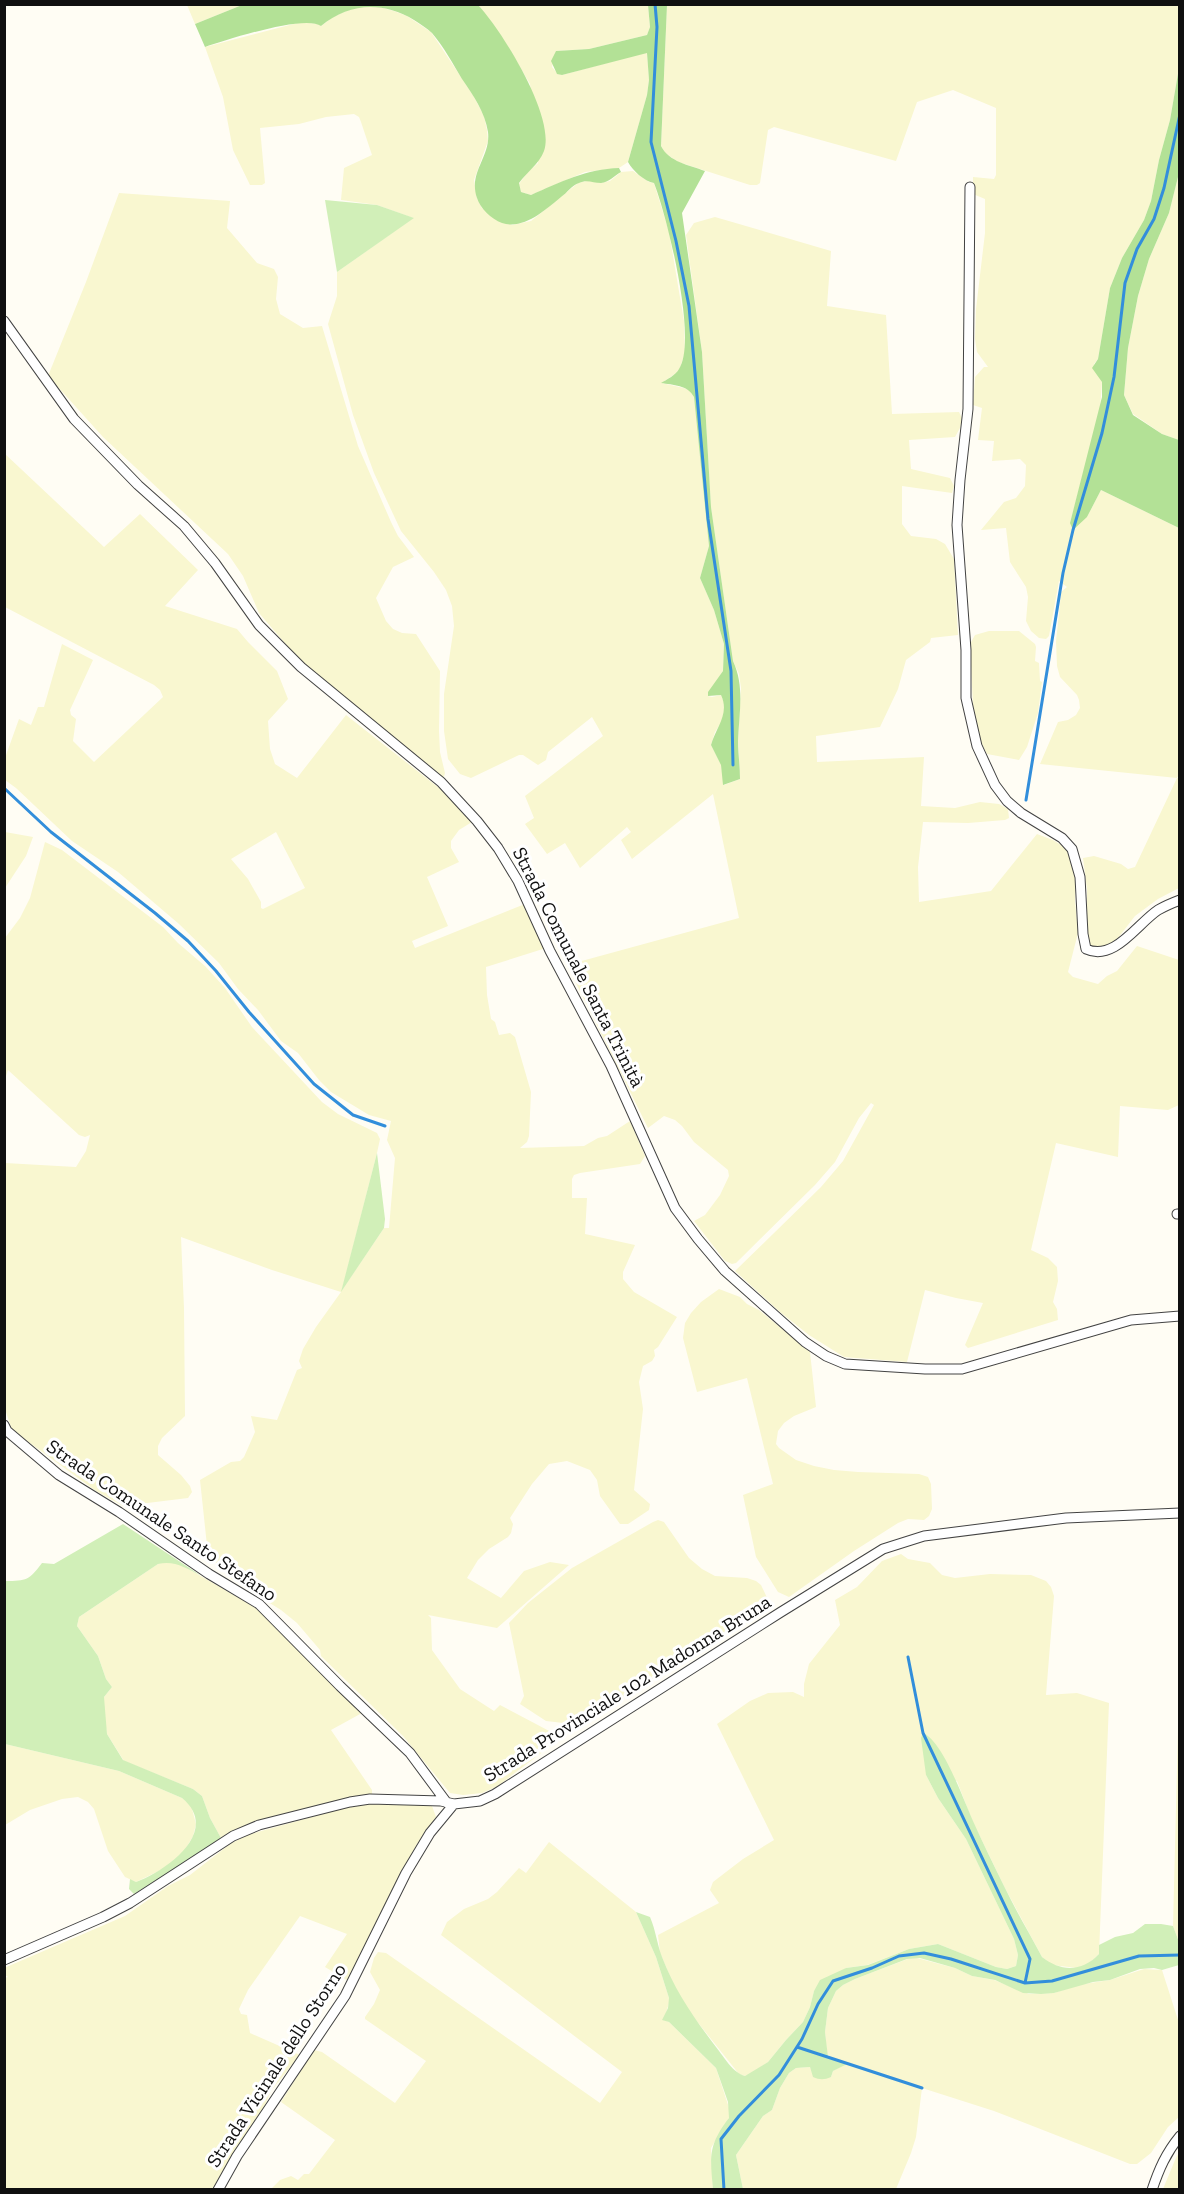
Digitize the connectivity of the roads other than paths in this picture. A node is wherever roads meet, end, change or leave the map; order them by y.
1 (970, 187) dead end
2 (4, 321) edge
3 (1179, 900) edge
4 (1179, 1316) edge
5 (4, 1425) edge
6 (1179, 1514) edge
7 (451, 1803) junction
8 (4, 1960) edge
9 (1179, 2136) edge
10 (218, 2190) edge
11 (1152, 2190) edge

1 - 3 street
2 - 4 street, Strada Comunale Santa Trinità
5 - 7 street, Strada Comunale Santo Stefano
6 - 7 street, Strada Provinciale 102 Madonna Bruna
7 - 8 street, Strada Provinciale 102 Madonna Bruna
7 - 10 street, Strada Vicinale dello Storno
9 - 11 street

